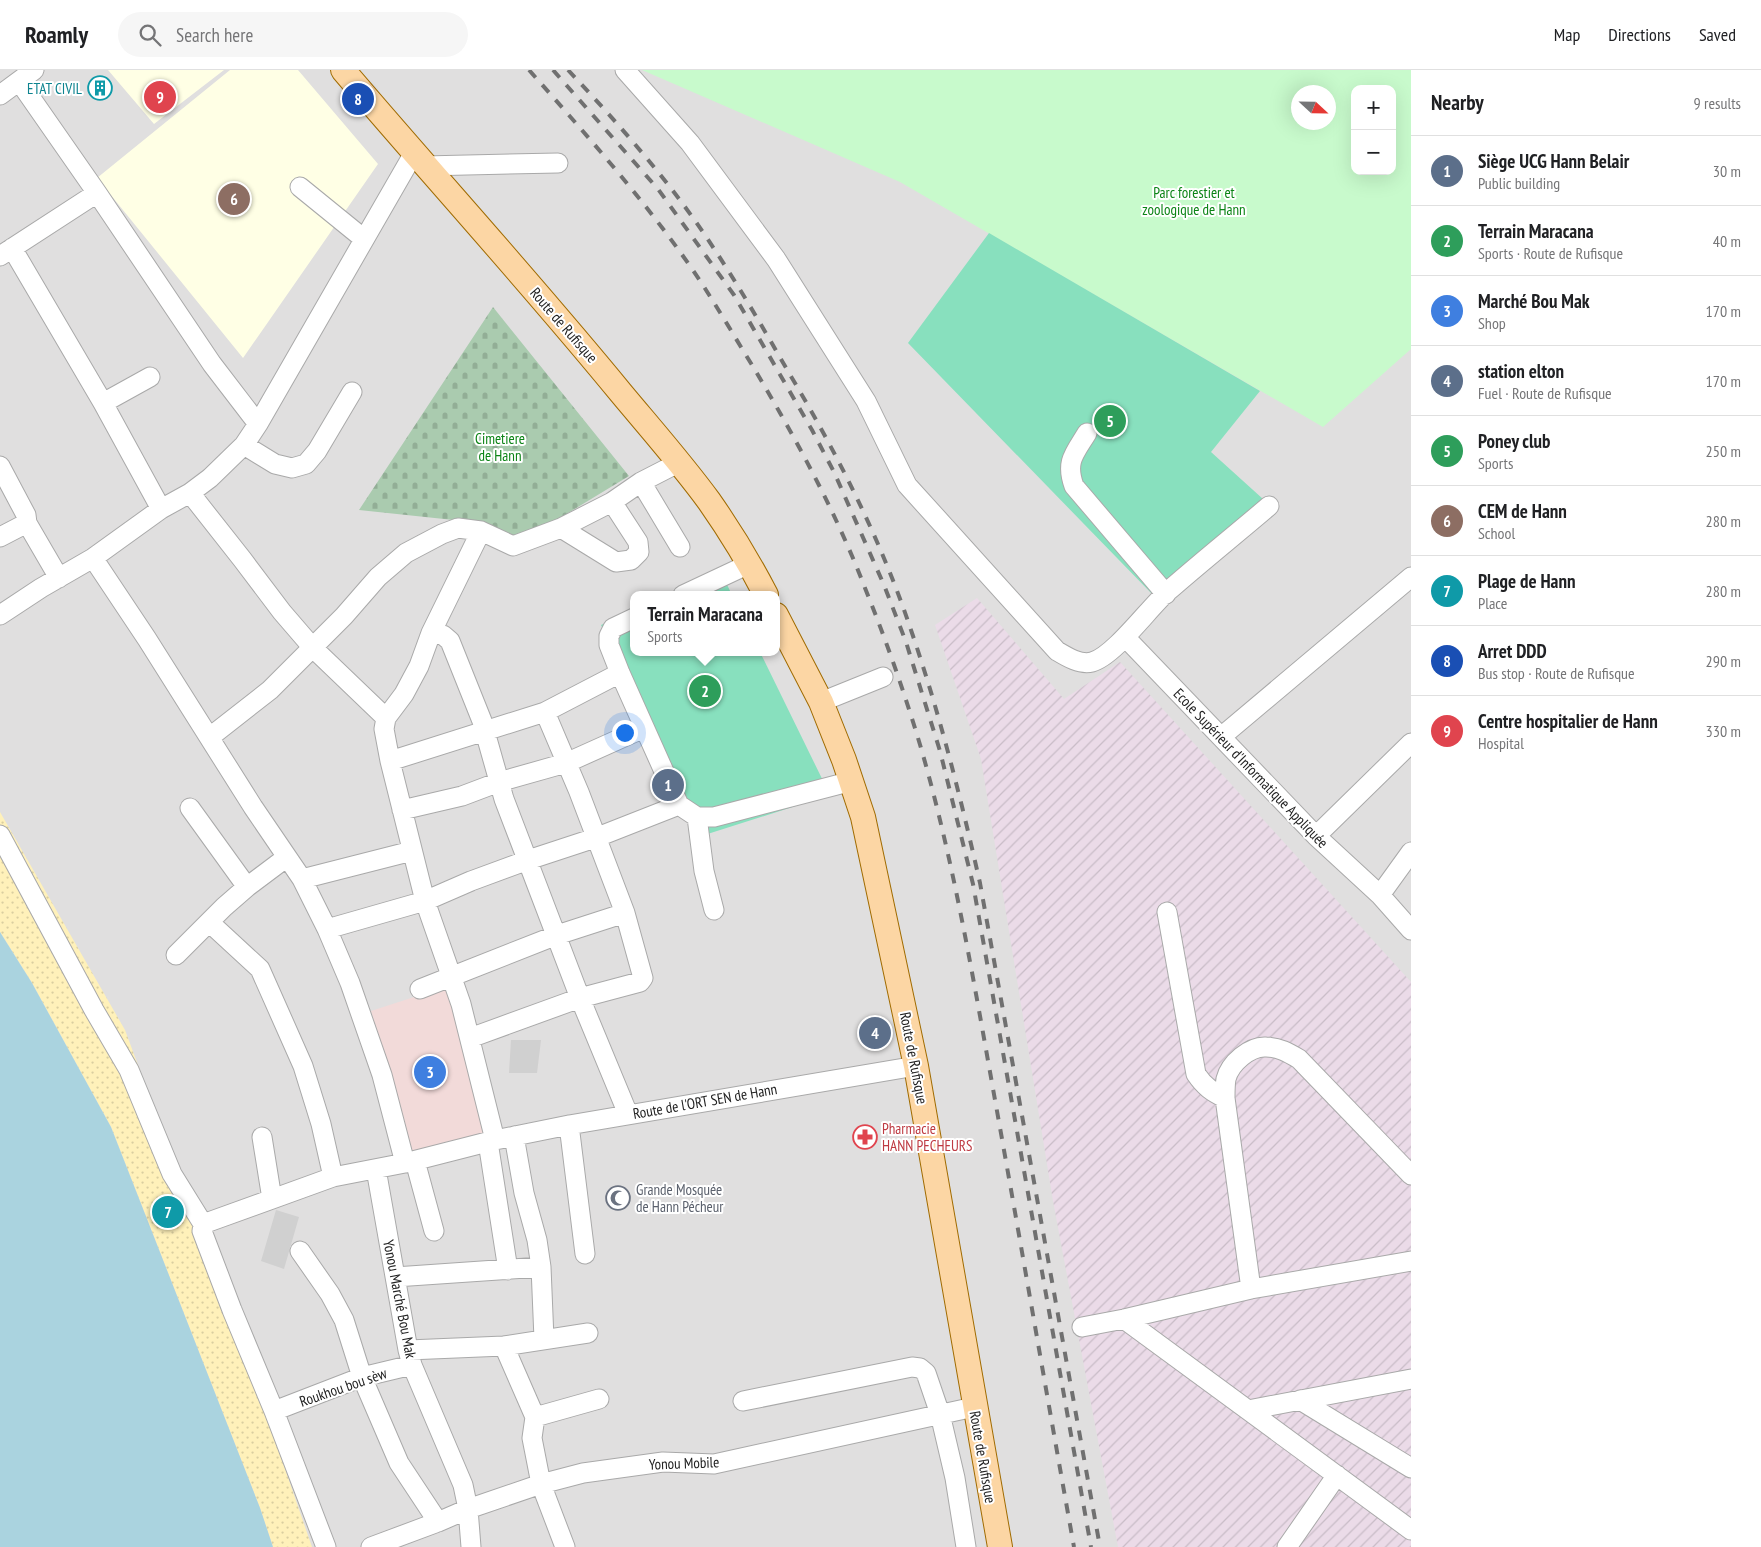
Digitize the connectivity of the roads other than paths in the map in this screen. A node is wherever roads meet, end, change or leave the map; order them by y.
1 (34, 70) edge
2 (343, 70) edge
3 (625, 70) edge
4 (19, 81) junction
5 (0, 94) edge
6 (419, 159) junction
7 (558, 163) dead end
8 (300, 187) dead end
9 (97, 192) junction
10 (364, 239) junction
11 (6, 252) edge
12 (150, 378) dead end
13 (352, 392) dead end
14 (103, 403) junction
15 (258, 424) junction
16 (1087, 433) dead end
17 (244, 445) junction
18 (678, 462) junction
19 (0, 466) edge
20 (641, 482) junction
21 (190, 493) junction
22 (612, 502) junction
23 (1269, 506) dead end
24 (161, 510) junction
25 (27, 523) junction
26 (561, 528) junction
27 (481, 532) junction
28 (0, 537) edge
29 (680, 547) dead end
30 (93, 558) junction
31 (750, 564) junction
32 (1411, 577) edge
33 (59, 578) junction
34 (692, 591) edge
35 (764, 591) edge
36 (1166, 594) junction
37 (0, 615) edge
38 (630, 620) edge
39 (780, 624) edge
40 (431, 633) junction
41 (1125, 637) junction
42 (313, 648) junction
43 (620, 673) junction
44 (883, 677) dead end
45 (821, 702) junction
46 (545, 712) junction
47 (386, 718) junction
48 (644, 728) junction
49 (484, 730) junction
50 (1221, 737) junction
51 (210, 738) junction
52 (1411, 743) edge
53 (390, 761) junction
54 (566, 763) junction
55 (852, 781) junction
56 (499, 782) junction
57 (679, 805) junction
58 (190, 808) dead end
59 (402, 810) junction
60 (697, 816) junction
61 (0, 835) edge
62 (1316, 836) junction
63 (596, 838) junction
64 (412, 851) junction
65 (1411, 852) edge
66 (287, 858) junction
67 (528, 860) junction
68 (302, 879) junction
69 (247, 886) junction
70 (1380, 895) junction
71 (426, 901) junction
72 (714, 910) dead end
73 (1167, 912) dead end
74 (625, 913) junction
75 (209, 922) junction
76 (327, 929) junction
77 (1411, 930) edge
78 (557, 935) junction
79 (176, 955) dead end
80 (452, 977) junction
81 (420, 990) dead end
82 (580, 998) junction
83 (470, 1038) junction
84 (916, 1066) junction
85 (1225, 1098) junction
86 (628, 1114) junction
87 (569, 1125) junction
88 (514, 1136) junction
89 (262, 1138) dead end
90 (491, 1141) junction
91 (410, 1162) junction
92 (376, 1169) junction
93 (1411, 1175) edge
94 (333, 1177) junction
95 (272, 1199) junction
96 (203, 1224) junction
97 (434, 1231) dead end
98 (300, 1251) dead end
99 (585, 1254) dead end
100 (1411, 1261) edge
101 (541, 1267) junction
102 (508, 1270) junction
103 (395, 1276) junction
104 (1251, 1289) junction
105 (1124, 1319) junction
106 (1082, 1327) dead end
107 (588, 1333) dead end
108 (544, 1339) junction
109 (504, 1346) junction
110 (410, 1358) junction
111 (362, 1377) junction
112 (1411, 1378) edge
113 (599, 1399) dead end
114 (1300, 1400) junction
115 (743, 1401) dead end
116 (974, 1408) junction
117 (1248, 1410) junction
118 (274, 1411) junction
119 (940, 1414) junction
120 (535, 1417) junction
121 (1411, 1468) edge
122 (1337, 1476) junction
123 (541, 1484) junction
124 (468, 1509) junction
125 (438, 1522) junction
126 (1411, 1530) edge
127 (326, 1547) edge
128 (371, 1547) edge
129 (471, 1547) edge
130 (565, 1547) edge
131 (966, 1547) edge
132 (1000, 1547) edge
133 (1287, 1547) edge

1 - 4 street
2 - 6 main road, Route de Rufisque
3 - 41 street
4 - 5 street
4 - 9 street
6 - 7 street
6 - 10 street
6 - 18 main road, Route de Rufisque
8 - 10 street
9 - 11 street
9 - 15 street
10 - 15 street
11 - 14 street
12 - 14 street
13 - 17 street
14 - 24 street
15 - 17 street
16 - 36 street
17 - 21 street
18 - 20 street
18 - 31 main road, Route de Rufisque
19 - 25 street
20 - 22 street
20 - 29 street
21 - 24 street
21 - 42 street
22 - 26 street
22 - 26 street
23 - 36 street
24 - 30 street
25 - 28 street
25 - 33 street
26 - 27 street
27 - 40 street
27 - 42 street
30 - 33 street
30 - 51 street
31 - 34 street
31 - 35 main road, Route de Rufisque
32 - 50 street
33 - 37 street
36 - 41 street
38 - 43 street
39 - 45 main road, Route de Rufisque
40 - 47 street
40 - 49 street
41 - 50 street, Ecole Supérieur d'Informatique Appliquée
42 - 47 street
42 - 51 street
43 - 46 street
43 - 48 street
44 - 45 street
45 - 55 main road, Route de Rufisque
46 - 49 street
46 - 54 street
47 - 53 street
48 - 54 street
48 - 57 street
49 - 53 street
49 - 56 street
50 - 62 street, Ecole Supérieur d'Informatique Appliquée
51 - 66 street
52 - 62 street
53 - 59 street
54 - 56 street
54 - 63 street
55 - 60 street
55 - 84 main road, Route de Rufisque
56 - 59 street
56 - 67 street
57 - 60 street
57 - 63 street
58 - 69 street
59 - 64 street
60 - 72 street
61 - 96 street
62 - 70 street, Ecole Supérieur d'Informatique Appliquée
63 - 67 street
63 - 74 street
64 - 68 street
64 - 71 street
65 - 70 street
66 - 68 street
66 - 69 street
67 - 71 street
67 - 78 street
68 - 76 street
69 - 75 street
70 - 77 street, Ecole Supérieur d'Informatique Appliquée
71 - 76 street
71 - 80 street
73 - 85 street
74 - 78 street
74 - 82 street
75 - 79 street
75 - 94 street
76 - 91 street
78 - 80 street
78 - 82 street
80 - 81 street
80 - 83 street
82 - 83 street
82 - 86 street
83 - 90 street
84 - 86 street, Route de l'ORT SEN de Hann
84 - 116 main road, Route de Rufisque
85 - 93 street
85 - 104 street
86 - 87 street, Route de l'ORT SEN de Hann
87 - 88 street, Route de l'ORT SEN de Hann
87 - 99 street
88 - 90 street, Route de l'ORT SEN de Hann
88 - 101 street
89 - 95 street
90 - 91 street, Route de l'ORT SEN de Hann
90 - 102 street
91 - 92 street, Route de l'ORT SEN de Hann
91 - 97 street
92 - 94 street, Route de l'ORT SEN de Hann
92 - 103 street, Yonou Marché Bou Mak
94 - 95 street, Route de l'ORT SEN de Hann
95 - 96 street, Route de l'ORT SEN de Hann
96 - 118 street
98 - 111 street
100 - 104 street
101 - 102 street
101 - 108 street
102 - 103 street
103 - 110 street, Yonou Marché Bou Mak
104 - 105 street
105 - 106 street
105 - 117 street
107 - 108 street, Roukhou bou sèw
108 - 109 street, Roukhou bou sèw
109 - 110 street, Roukhou bou sèw
109 - 120 street
110 - 111 street, Roukhou bou sèw
110 - 124 street, Yonou Marché Bou Mak
111 - 118 street, Roukhou bou sèw
111 - 125 street
112 - 114 street
113 - 120 street
114 - 117 street
114 - 121 street
115 - 119 street
116 - 119 street, Yonou Mobile
116 - 132 main road, Route de Rufisque
117 - 122 street
118 - 127 street
119 - 123 street, Yonou Mobile
119 - 131 street
120 - 123 street
122 - 126 street
122 - 133 street
123 - 124 street, Yonou Mobile
123 - 130 street
124 - 125 street, Yonou Mobile
124 - 129 street, Yonou Marché Bou Mak
125 - 128 street, Yonou Mobile

